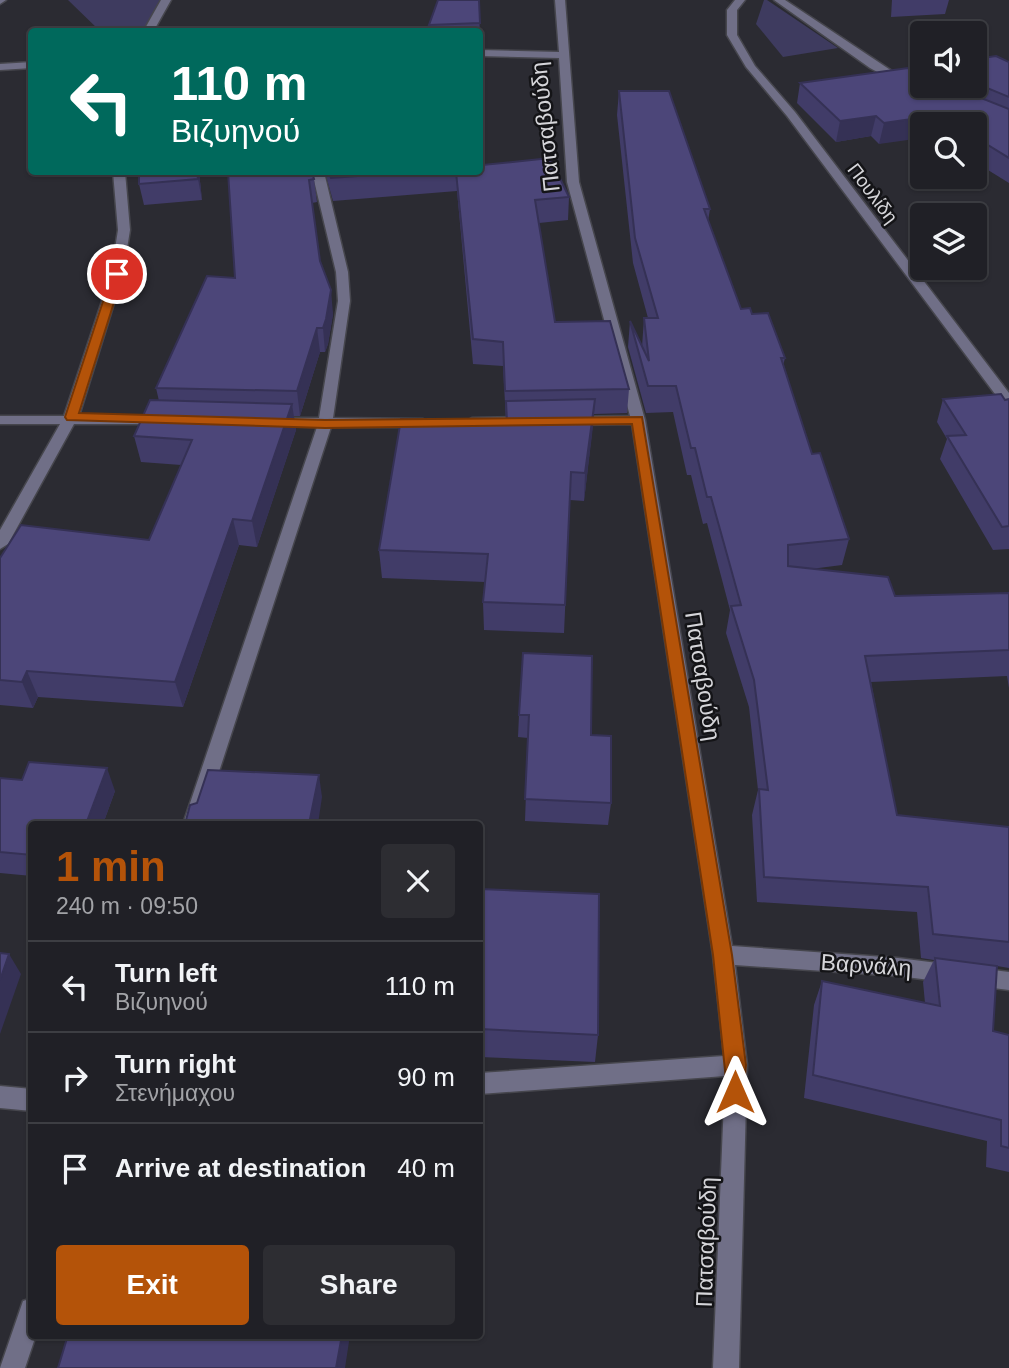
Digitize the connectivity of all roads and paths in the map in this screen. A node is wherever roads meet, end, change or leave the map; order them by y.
1 (166, 0) edge
2 (560, 0) edge
3 (740, 0) edge
4 (779, 0) edge
5 (150, 28) edge
6 (483, 53) edge
7 (562, 55) junction
8 (28, 65) edge
9 (0, 66) edge
10 (910, 86) edge
11 (119, 175) edge
12 (319, 175) edge
13 (1009, 403) edge
14 (71, 417) junction
15 (0, 419) edge
16 (178, 420) edge
17 (638, 420) junction
18 (258, 422) edge
19 (434, 422) edge
20 (461, 422) edge
21 (325, 424) junction
22 (0, 544) edge
23 (193, 821) edge
24 (723, 955) junction
25 (1009, 981) edge
26 (736, 1065) junction
27 (483, 1084) edge
28 (0, 1097) edge
29 (28, 1100) edge
30 (28, 1322) edge
31 (12, 1368) edge
32 (726, 1368) edge

1 - 5 street
2 - 7 street, Πατσαβούδη
3 - 13 street, Πουλίδη
4 - 10 street
6 - 7 street
7 - 17 street, Πατσαβούδη
8 - 9 street
11 - 14 street
12 - 21 street
14 - 15 street
14 - 16 street
14 - 22 street
17 - 20 street
17 - 24 street, Πατσαβούδη
18 - 21 street
19 - 21 street
21 - 23 street
24 - 25 street, Βαρνάλη
24 - 26 street, Πατσαβούδη
26 - 27 street
26 - 32 street, Πατσαβούδη
28 - 29 street
30 - 31 street

